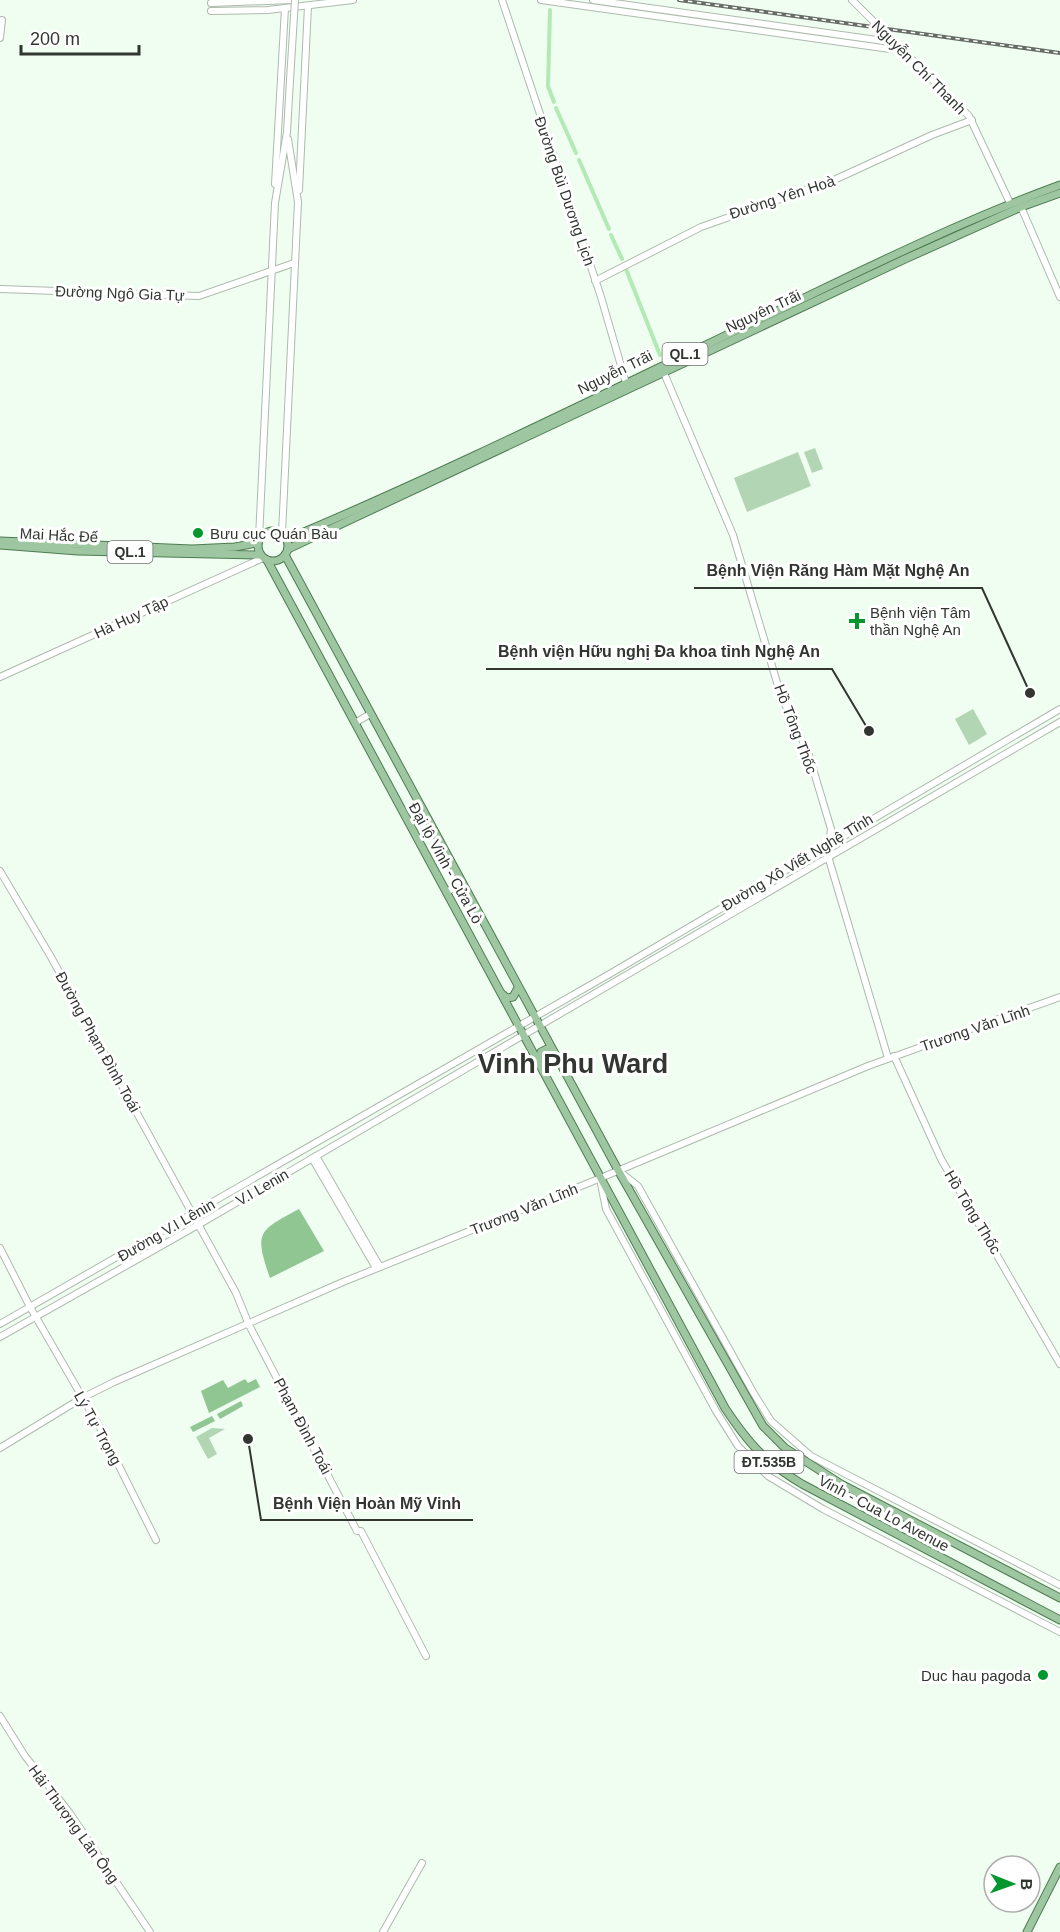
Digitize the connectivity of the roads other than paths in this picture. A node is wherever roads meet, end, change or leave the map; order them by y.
1 (294, 0) edge
2 (353, 0) edge
3 (502, 0) edge
4 (541, 0) edge
5 (593, 0) edge
6 (852, 0) edge
7 (212, 3) dead end
8 (308, 6) junction
9 (285, 8) junction
10 (211, 11) dead end
11 (3, 20) dead end
12 (744, 25) junction
13 (889, 36) junction
14 (0, 38) edge
15 (897, 44) junction
16 (972, 120) junction
17 (287, 132) junction
18 (1060, 185) edge
19 (1060, 193) edge
20 (298, 202) junction
21 (275, 203) junction
22 (1010, 203) junction
23 (1021, 207) junction
24 (294, 263) junction
25 (272, 272) junction
26 (595, 281) junction
27 (0, 289) edge
28 (1060, 297) edge
29 (661, 365) junction
30 (664, 373) junction
31 (627, 386) junction
32 (402, 492) junction
33 (284, 535) junction
34 (258, 540) junction
35 (0, 543) edge
36 (286, 552) junction
37 (264, 558) junction
38 (0, 677) edge
39 (1060, 709) edge
40 (370, 714) junction
41 (1060, 722) edge
42 (355, 723) junction
43 (1023, 730) junction
44 (1028, 740) junction
45 (957, 769) junction
46 (962, 778) junction
47 (830, 842) junction
48 (828, 856) junction
49 (0, 871) edge
50 (462, 884) junction
51 (447, 892) junction
52 (517, 985) junction
53 (502, 994) junction
54 (1060, 997) edge
55 (534, 1017) junction
56 (519, 1026) junction
57 (539, 1026) junction
58 (524, 1035) junction
59 (554, 1053) junction
60 (891, 1057) junction
61 (538, 1062) junction
62 (321, 1141) junction
63 (326, 1150) junction
64 (314, 1157) junction
65 (618, 1170) junction
66 (600, 1178) junction
67 (193, 1215) junction
68 (198, 1225) junction
69 (0, 1248) edge
70 (378, 1268) junction
71 (30, 1307) junction
72 (36, 1317) junction
73 (0, 1324) edge
74 (249, 1325) junction
75 (0, 1337) edge
76 (1060, 1364) edge
77 (82, 1398) junction
78 (0, 1448) edge
79 (156, 1540) dead end
80 (1060, 1585) edge
81 (1060, 1598) edge
82 (1060, 1620) edge
83 (1060, 1632) edge
84 (426, 1656) dead end
85 (0, 1716) edge
86 (422, 1863) dead end
87 (1060, 1867) edge
88 (150, 1932) edge
89 (383, 1932) edge
90 (1027, 1932) edge

1 - 7 street
1 - 17 street, bridge
2 - 8 street
3 - 26 street, Đường Bùi Dương Lịch
4 - 12 street
5 - 12 street
6 - 13 street, Nguyễn Chí Thanh
8 - 9 street
8 - 20 street
9 - 10 street
9 - 21 street
11 - 14 street
12 - 13 street
12 - 15 street
13 - 15 street, Nguyễn Chí Thanh
15 - 16 street, Nguyễn Chí Thanh
16 - 22 street, Nguyễn Chí Thanh
16 - 26 street, Đường Yên Hoà
17 - 20 street
17 - 21 street
18 - 22 main road, Nguyễn Trãi / QL.1
19 - 23 main road, QL.1
20 - 24 street
21 - 25 street
22 - 23 main road
22 - 29 main road, Nguyễn Trãi / QL.1
23 - 28 street
23 - 30 main road, Nguyên Trãi / QL.1
24 - 25 street, Đường Ngô Gia Tự
24 - 33 street
25 - 27 street, Đường Ngô Gia Tự
25 - 34 street
26 - 31 street, Đường Bùi Dương Lịch
29 - 30 main road
29 - 31 main road, Nguyễn Trãi / QL.1
30 - 31 main road, Nguyên Trãi / QL.1
30 - 47 street, Hồ Tông Thốc
31 - 32 main road, Nguyên Trãi / QL.1
32 - 33 main road, QL.1
32 - 36 main road, Nguyên Trãi / QL.1
33 - 34 main road, QL.1
33 - 36 main road
34 - 35 main road, Mai Hắc Đế / QL.1
34 - 37 main road
35 - 37 main road, Mai Hắc Đế / QL.1
36 - 37 main road, QL.1
36 - 40 main road, Đại lộ Vinh - Cửa Lò
37 - 38 street, Hà Huy Tập
37 - 42 main road, Đại lộ Vinh - Cửa Lò
39 - 43 street, Đường Xô Viết Nghệ Tĩnh
40 - 42 street
40 - 50 main road, Đại lộ Vinh - Cửa Lò
41 - 44 street, Đường Xô Viết Nghệ Tĩnh
42 - 51 main road, Đại lộ Vinh - Cửa Lò
43 - 44 street
43 - 45 street, Đường Xô Viết Nghệ Tĩnh
44 - 46 street, Đường Xô Viết Nghệ Tĩnh
45 - 46 street
45 - 47 street, Đường Xô Viết Nghệ Tĩnh
46 - 48 street, Đường Xô Viết Nghệ Tĩnh
47 - 48 street, Hồ Tông Thốc
47 - 55 street, Đường Xô Viết Nghệ Tĩnh
48 - 57 street, Đường Xô Viết Nghệ Tĩnh
48 - 60 street, Hồ Tông Thốc
49 - 67 street, Đường Phạm Đình Toái
50 - 51 street
50 - 52 main road, Đại lộ Vinh - Cửa Lò
51 - 53 main road, Đại lộ Vinh - Cửa Lò
52 - 53 main road
52 - 55 main road, Đại lộ Vinh - Cửa Lò
53 - 56 main road, Đại lộ Vinh - Cửa Lò
54 - 60 street, Trương Văn Lĩnh
55 - 56 street, Đường Xô Viết Nghệ Tĩnh
55 - 57 main road, Đại lộ Vinh - Cửa Lò
56 - 58 main road, Đại lộ Vinh - Cửa Lò
56 - 62 street, Đường V.I Lênin
57 - 58 street, Đường Xô Viết Nghệ Tĩnh
57 - 59 main road, Đại lộ Vinh - Cửa Lò
58 - 61 main road, Đại lộ Vinh - Cửa Lò
58 - 63 street, V.I Lenin
59 - 61 main road
59 - 65 main road, Đại lộ Vinh - Cửa Lò
60 - 65 street, Trương Văn Lĩnh
60 - 76 street, Hồ Tông Thốc
61 - 66 main road, Đại lộ Vinh - Cửa Lò
62 - 63 street
62 - 67 street, Đường V.I Lênin
63 - 64 street, V.I Lenin
64 - 68 street, V.I Lenin
64 - 70 street
65 - 66 street, Trương Văn Lĩnh
65 - 80 street
65 - 81 main road, Vinh - Cua Lo Avenue / ĐT.535B
66 - 70 street, Trương Văn Lĩnh
66 - 82 main road, Vinh - Cua Lo Avenue / ĐT.535B
66 - 83 street
67 - 68 street, Đường Phạm Đình Toái
67 - 71 street, Đường V.I Lênin
68 - 72 street, V.I Lenin
68 - 74 street, Phạm Đình Toái
69 - 71 street
70 - 74 street, Trương Văn Lĩnh
71 - 72 street, Lý Tự Trọng
71 - 73 street, Đường V.I Lênin
72 - 75 street, V.I Lenin
72 - 77 street, Lý Tự Trọng
74 - 77 street, Trương Văn Lĩnh
74 - 84 street, Phạm Đình Toái
77 - 78 street, Trương Văn Lĩnh
77 - 79 street, Lý Tự Trọng
85 - 88 street, Hải Thượng Lãn Ông
86 - 89 street
87 - 90 main road

